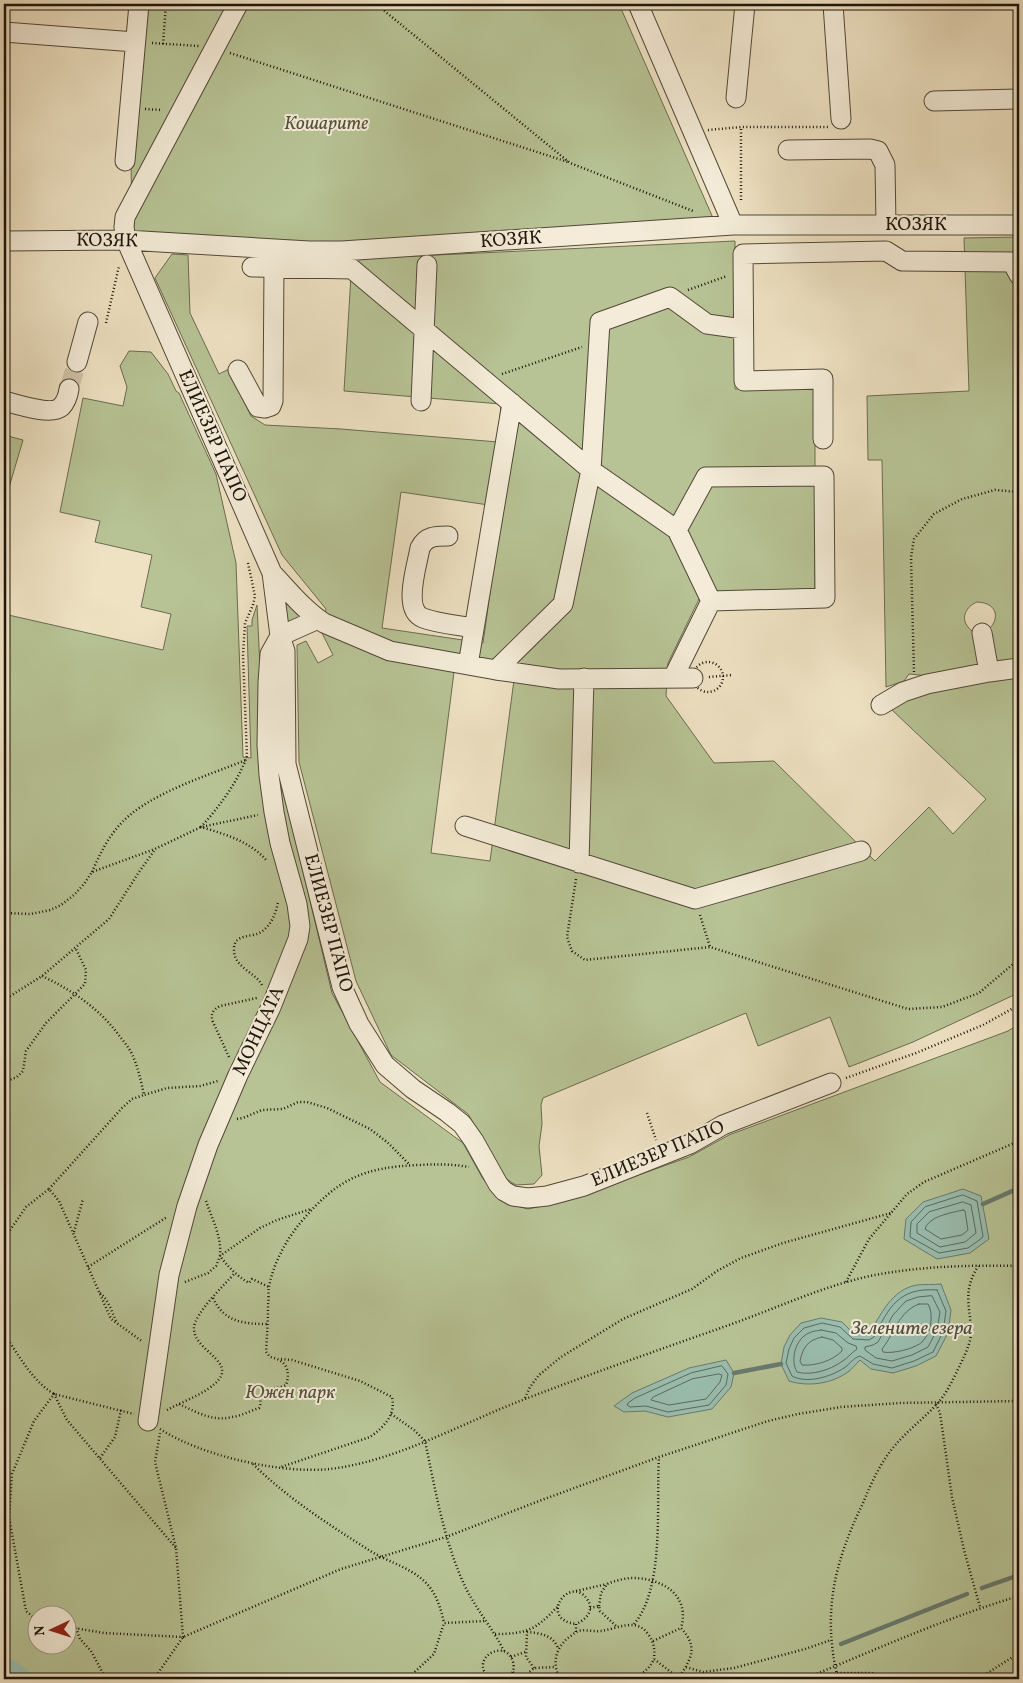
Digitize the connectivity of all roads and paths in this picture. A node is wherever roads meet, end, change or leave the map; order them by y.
1 (139, 4) edge
2 (166, 4) edge
3 (238, 4) edge
4 (376, 4) edge
5 (638, 4) edge
6 (745, 4) edge
7 (834, 4) edge
8 (4, 32) edge
9 (135, 42) junction
10 (163, 44) junction
11 (198, 46) dead end
12 (229, 53) dead end
13 (736, 98) dead end
14 (1019, 99) edge
15 (934, 101) dead end
16 (141, 108) dead end
17 (161, 110) dead end
18 (837, 123) joint
19 (742, 127) junction
20 (693, 131) junction
21 (788, 150) dead end
22 (125, 161) dead end
23 (570, 163) junction
24 (695, 211) dead end
25 (733, 225) junction
26 (886, 225) junction
27 (1019, 225) edge
28 (126, 240) junction
29 (4, 241) edge
30 (427, 265) dead end
31 (252, 267) dead end
32 (274, 267) junction
33 (743, 270) junction
34 (1019, 275) edge
35 (670, 297) junction
36 (96, 323) joint
37 (743, 329) junction
38 (424, 330) junction
39 (599, 341) junction
40 (77, 362) tunnel mouth
41 (238, 370) dead end
42 (69, 390) tunnel mouth
43 (505, 398) junction
44 (4, 401) edge
45 (421, 401) dead end
46 (823, 439) dead end
47 (591, 470) junction
48 (1019, 492) edge
49 (677, 530) junction
50 (448, 536) dead end
51 (247, 559) dead end
52 (272, 573) junction
53 (711, 601) junction
54 (318, 619) junction
55 (474, 628) junction
56 (982, 633) dead end
57 (280, 636) junction
58 (707, 662) dead end
59 (468, 666) junction
60 (1019, 668) edge
61 (496, 670) junction
62 (988, 672) junction
63 (732, 675) dead end
64 (723, 676) junction
65 (702, 677) joint
66 (584, 678) junction
67 (674, 678) junction
68 (915, 688) junction
69 (712, 692) dead end
70 (881, 705) dead end
71 (246, 760) junction
72 (1019, 762) edge
73 (1019, 792) edge
74 (274, 812) junction
75 (465, 826) dead end
76 (200, 827) junction
77 (155, 849) junction
78 (861, 851) dead end
79 (269, 862) dead end
80 (579, 863) junction
81 (92, 872) junction
82 (695, 899) junction
83 (278, 900) dead end
84 (4, 913) edge
85 (710, 947) junction
86 (76, 949) junction
87 (1019, 959) edge
88 (42, 976) junction
89 (263, 988) dead end
90 (75, 994) junction
91 (262, 995) dead end
92 (4, 1000) edge
93 (1019, 1005) edge
94 (234, 1073) junction
95 (4, 1082) edge
96 (831, 1083) joint
97 (144, 1095) junction
98 (647, 1113) dead end
99 (220, 1118) junction
100 (1019, 1141) edge
101 (661, 1156) junction
102 (453, 1164) dead end
103 (410, 1165) junction
104 (197, 1179) junction
105 (49, 1189) junction
106 (83, 1199) dead end
107 (187, 1206) junction
108 (313, 1208) junction
109 (891, 1213) junction
110 (73, 1234) junction
111 (4, 1240) edge
112 (220, 1256) junction
113 (978, 1266) junction
114 (1019, 1266) edge
115 (88, 1267) junction
116 (236, 1273) junction
117 (846, 1282) junction
118 (269, 1287) junction
119 (167, 1288) junction
120 (213, 1298) junction
121 (268, 1324) junction
122 (4, 1334) edge
123 (158, 1350) junction
124 (281, 1359) junction
125 (54, 1394) junction
126 (525, 1399) junction
127 (1019, 1401) edge
128 (179, 1404) junction
129 (936, 1404) junction
130 (121, 1410) junction
131 (392, 1414) junction
132 (154, 1425) junction
133 (425, 1441) junction
134 (659, 1457) junction
135 (100, 1458) junction
136 (252, 1462) junction
137 (280, 1467) junction
138 (4, 1515) edge
139 (9, 1517) junction
140 (446, 1537) junction
141 (176, 1548) junction
142 (383, 1557) junction
143 (652, 1581) junction
144 (607, 1584) junction
145 (572, 1592) junction
146 (1019, 1596) edge
147 (558, 1606) junction
148 (598, 1606) junction
149 (590, 1608) junction
150 (980, 1608) junction
151 (28, 1613) edge
152 (485, 1620) junction
153 (444, 1623) junction
154 (576, 1624) junction
155 (634, 1624) junction
156 (616, 1627) junction
157 (78, 1628) edge
158 (681, 1628) junction
159 (527, 1632) junction
160 (576, 1632) junction
161 (78, 1634) edge
162 (496, 1634) junction
163 (183, 1637) junction
164 (831, 1640) junction
165 (653, 1641) junction
166 (558, 1648) junction
167 (504, 1651) junction
168 (525, 1652) junction
169 (1019, 1653) edge
170 (511, 1657) junction
171 (654, 1659) junction
172 (555, 1667) junction
173 (835, 1667) junction
174 (534, 1668) junction
175 (686, 1668) junction
176 (513, 1672) junction
177 (837, 1673) junction
178 (106, 1679) edge
179 (154, 1679) edge
180 (407, 1679) edge
181 (491, 1679) edge
182 (506, 1679) edge
183 (520, 1679) edge
184 (560, 1679) edge
185 (631, 1679) edge
186 (679, 1679) edge
187 (804, 1679) edge
188 (838, 1679) edge
189 (892, 1679) edge
190 (978, 1679) edge

1 - 9 street
2 - 10 path
3 - 28 street
4 - 23 path
5 - 20 street
6 - 13 street
7 - 18 street
8 - 9 street
9 - 10 path
9 - 22 street
10 - 11 path
12 - 23 path
14 - 15 street
16 - 17 path
18 - 19 path
19 - 20 path
19 - 25 path
20 - 25 street
21 - 26 street
23 - 24 path
25 - 26 street, КОЗЯК
25 - 28 street, КОЗЯК
26 - 27 street, КОЗЯК
28 - 29 street, КОЗЯК
28 - 36 path
28 - 52 street, ЕЛИЕЗЕР ПАПО
30 - 38 street
31 - 32 street
32 - 38 street
32 - 41 street
33 - 34 street
33 - 35 path
33 - 37 street
35 - 37 street
35 - 39 street
36 - 40 street
37 - 46 street
38 - 43 street
38 - 45 street
39 - 43 path
39 - 47 street
42 - 44 street
43 - 47 street
43 - 55 street
47 - 49 street
47 - 61 street
48 - 68 path
49 - 53 street
49 - 53 street
50 - 55 street
51 - 71 path
52 - 54 street
52 - 57 street, ЕЛИЕЗЕР ПАПО
53 - 67 street
54 - 57 street
54 - 59 street
55 - 59 street
56 - 62 street
57 - 74 street, МОНЦАТА
57 - 101 street, ЕЛИЕЗЕР ПАПО
58 - 64 path
59 - 61 street
60 - 62 street
61 - 66 street
62 - 68 street
63 - 64 path
64 - 65 path
64 - 69 path
65 - 67 street
66 - 67 street
66 - 80 street
68 - 70 street
71 - 76 path
71 - 81 path
72 - 73 path
74 - 76 path
74 - 94 street, МОНЦАТА
75 - 80 street
76 - 77 path
76 - 79 path
77 - 81 path
77 - 86 path
78 - 82 street
80 - 82 street
80 - 85 path
81 - 84 path
82 - 85 path
83 - 89 path
85 - 87 path
86 - 88 path
86 - 90 path
88 - 90 path
88 - 92 path
90 - 95 path
90 - 97 path
91 - 94 path
93 - 96 path
94 - 97 path
94 - 99 street, МОНЦАТА
96 - 101 street, ЕЛИЕЗЕР ПАПО
97 - 105 path
98 - 101 path
99 - 103 path
99 - 104 street, МОНЦАТА
100 - 109 path
102 - 103 path
103 - 108 path
104 - 107 street, МОНЦАТА
104 - 112 path
105 - 110 path
105 - 111 path
106 - 110 path
107 - 115 path
107 - 119 street, МОНЦАТА
108 - 112 path
108 - 118 path
109 - 117 path
109 - 126 path
110 - 115 path
112 - 116 path
112 - 119 path
113 - 114 path
113 - 117 path
113 - 129 path
115 - 123 path
116 - 118 path
116 - 120 path
117 - 126 path
118 - 121 path
119 - 123 street, МОНЦАТА
120 - 121 path
120 - 128 path
121 - 124 path
122 - 125 path
123 - 132 street, МОНЦАТА
124 - 128 path
124 - 131 path
125 - 130 path
125 - 135 path
125 - 139 path
126 - 133 path
127 - 129 path
128 - 132 path
129 - 134 path
129 - 150 path
129 - 164 path
130 - 132 path
130 - 135 path
131 - 133 path
131 - 137 path
132 - 136 path
132 - 141 path
133 - 137 path
133 - 140 path
134 - 140 path
134 - 143 path
135 - 141 path
136 - 137 path
136 - 142 path
138 - 139 path
139 - 151 path
140 - 142 path
140 - 152 path
141 - 163 path
142 - 153 path
142 - 163 path
143 - 144 path
143 - 155 path
143 - 158 path
144 - 145 path
144 - 148 path
145 - 147 path
145 - 149 path
146 - 150 path
147 - 154 path
147 - 159 path
148 - 149 path
148 - 156 path
149 - 154 path
150 - 173 path
152 - 153 path
152 - 162 path
153 - 180 path
154 - 160 path
155 - 156 path
155 - 165 path
156 - 160 path
157 - 163 path
158 - 165 path
158 - 175 path
159 - 162 path
159 - 166 path
159 - 168 path
160 - 166 path
161 - 178 path
162 - 167 path
163 - 179 path
164 - 173 path
164 - 175 path
165 - 171 path
166 - 172 path
167 - 170 path
167 - 181 path
168 - 170 path
168 - 174 path
169 - 190 path
170 - 176 path
171 - 185 path
171 - 186 path
172 - 174 path
172 - 184 path
173 - 177 path
173 - 187 path
174 - 183 path
175 - 186 path
176 - 182 path
176 - 183 path
177 - 188 path
177 - 189 path

